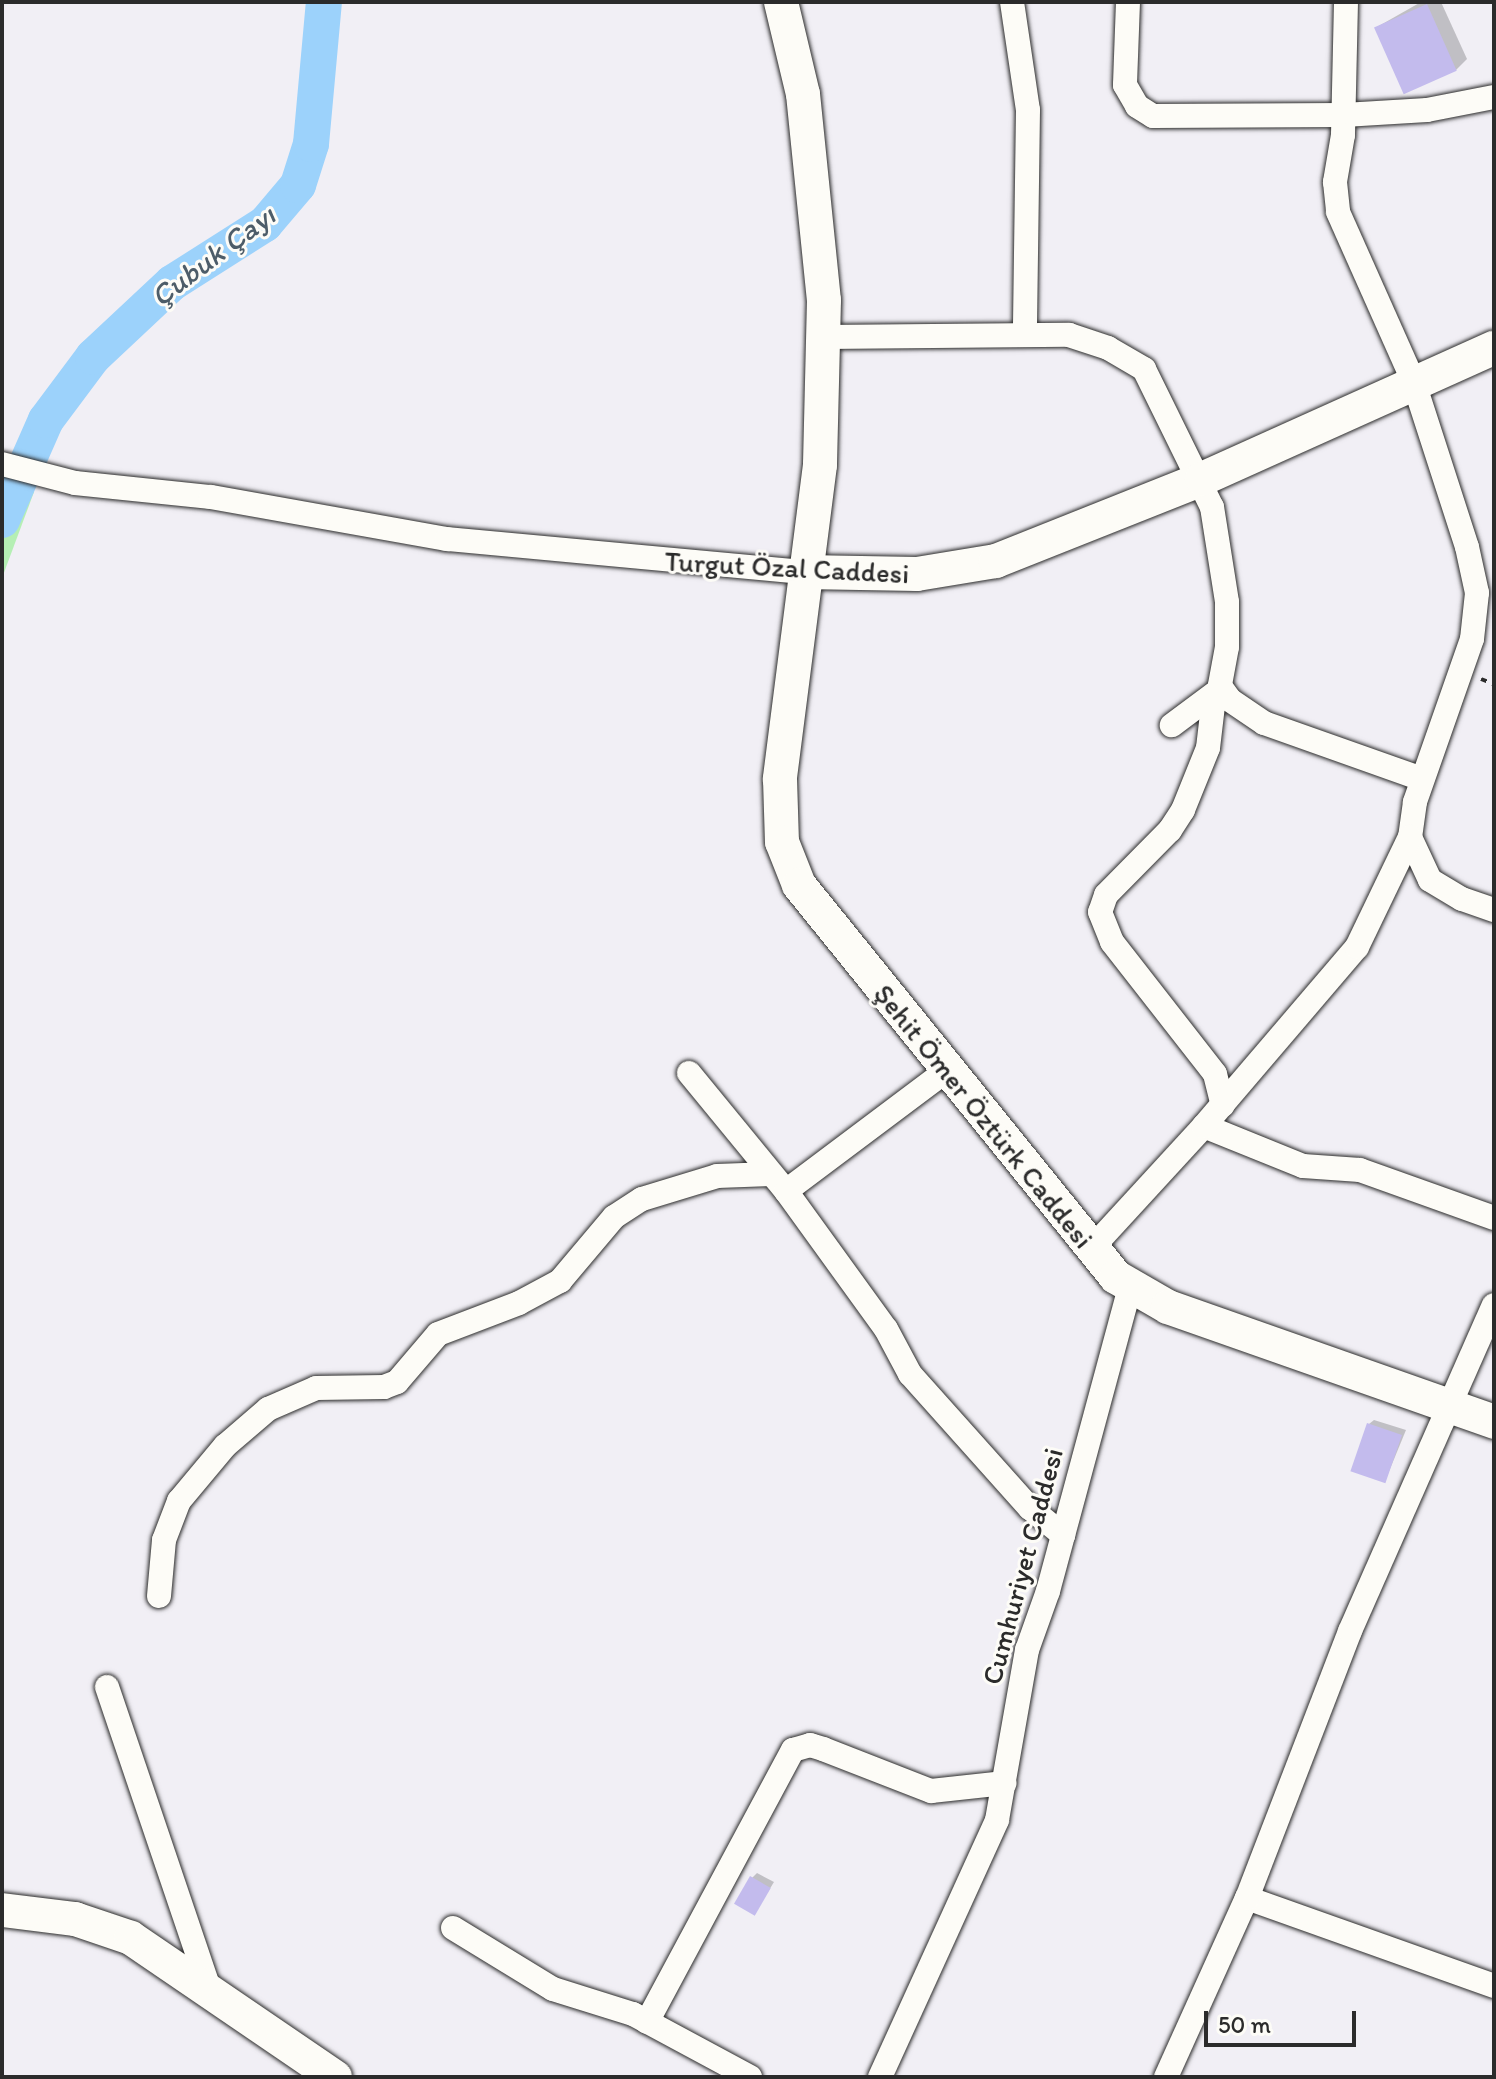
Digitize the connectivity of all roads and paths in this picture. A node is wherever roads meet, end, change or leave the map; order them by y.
1 (781, 2) edge
2 (1012, 2) edge
3 (1128, 2) edge
4 (1346, 2) edge
5 (1494, 97) edge
6 (1344, 115) junction
7 (1025, 334) junction
8 (825, 337) junction
9 (1494, 348) edge
10 (1414, 383) junction
11 (2, 464) edge
12 (1202, 479) junction
13 (804, 572) junction
14 (1480, 679) dead end
15 (1494, 684) edge
16 (1217, 691) junction
17 (1172, 725) dead end
18 (1422, 779) junction
19 (1410, 837) junction
20 (1494, 910) edge
21 (947, 1070) junction
22 (689, 1073) dead end
23 (1223, 1105) junction
24 (1204, 1126) junction
25 (778, 1182) junction
26 (1494, 1218) edge
27 (1091, 1249) junction
28 (1130, 1288) junction
29 (1494, 1305) edge
30 (1449, 1406) junction
31 (1494, 1422) edge
32 (1063, 1535) junction
33 (159, 1596) dead end
34 (107, 1687) dead end
35 (1005, 1783) junction
36 (1247, 1898) junction
37 (2, 1910) edge
38 (453, 1928) dead end
39 (1494, 1986) edge
40 (209, 1989) junction
41 (647, 2022) junction
42 (1173, 2075) edge
43 (335, 2077) edge
44 (750, 2077) edge
45 (880, 2077) edge

1 - 8 street, Şehit Ömer Öztürk Caddesi
2 - 7 street
3 - 6 street
4 - 6 street
5 - 6 street
6 - 10 street
7 - 8 street
7 - 12 street
8 - 13 street, Şehit Ömer Öztürk Caddesi
9 - 10 street, Turgut Özal Caddesi
10 - 12 street, Turgut Özal Caddesi
10 - 18 street
11 - 13 street, Turgut Özal Caddesi
12 - 13 street, Turgut Özal Caddesi
12 - 16 street
13 - 21 street, Şehit Ömer Öztürk Caddesi
14 - 15 path
16 - 17 street
16 - 18 street
16 - 23 street
18 - 19 street
19 - 20 street
19 - 23 street
21 - 25 street
21 - 27 street, Şehit Ömer Öztürk Caddesi
22 - 25 street
23 - 24 street
24 - 26 street
24 - 27 street
25 - 32 street
25 - 33 street
27 - 28 street, Şehit Ömer Öztürk Caddesi
28 - 30 street, Şehit Ömer Öztürk Caddesi
28 - 32 street, Cumhuriyet Caddesi
29 - 30 street
30 - 31 street, Şehit Ömer Öztürk Caddesi
30 - 36 street
32 - 35 street, Cumhuriyet Caddesi
34 - 40 street
35 - 41 street
35 - 45 street, Cumhuriyet Caddesi
36 - 39 street
36 - 42 street
37 - 40 street
38 - 41 street
40 - 43 street
41 - 44 street

